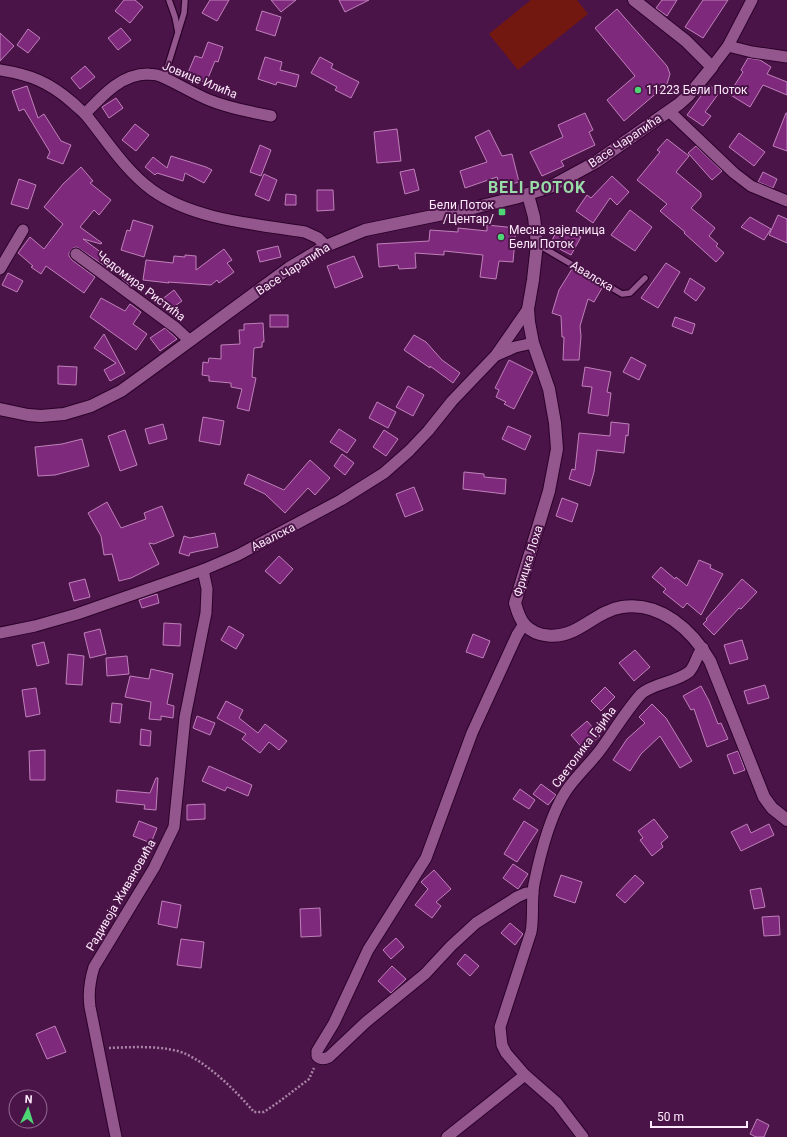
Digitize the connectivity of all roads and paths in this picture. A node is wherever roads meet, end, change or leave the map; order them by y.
1 (169, 0) edge
2 (185, 0) edge
3 (634, 0) edge
4 (752, 0) edge
5 (178, 34) junction
6 (728, 46) junction
7 (787, 57) edge
8 (712, 67) junction
9 (0, 70) edge
10 (164, 78) junction
11 (669, 111) junction
12 (85, 114) junction
13 (271, 116) dead end
14 (528, 195) junction
15 (787, 201) edge
16 (23, 230) dead end
17 (537, 244) junction
18 (326, 246) junction
19 (76, 254) dead end
20 (0, 269) edge
21 (645, 278) dead end
22 (528, 309) junction
23 (190, 341) junction
24 (533, 343) junction
25 (496, 355) junction
26 (0, 409) edge
27 (203, 570) junction
28 (524, 624) junction
29 (0, 633) edge
30 (703, 648) junction
31 (787, 820) edge
32 (533, 893) junction
33 (98, 1048) junction
34 (319, 1058) junction
35 (525, 1074) junction
36 (116, 1137) edge
37 (447, 1137) edge
38 (583, 1137) edge

1 - 5 lane
2 - 5 lane
3 - 8 street
4 - 6 street, Васе Чарапића
5 - 10 lane
6 - 7 street
6 - 8 street, Васе Чарапића
8 - 11 street, Васе Чарапића
9 - 12 street
10 - 12 street, Јовице Илића
10 - 13 street, Јовице Илића
11 - 14 street, Васе Чарапића
11 - 15 street
12 - 18 street
14 - 17 street, Авалска
14 - 18 street, Васе Чарапића
16 - 20 street
17 - 21 lane, Авалска
17 - 22 street, Авалска
18 - 23 street, Васе Чарапића
19 - 23 street, Чедомира Ристића
22 - 24 street, Авалска
22 - 25 street, Авалска
23 - 26 street, Васе Чарапића
24 - 25 street, Авалска
24 - 28 street, Фрицка Лоха
25 - 27 street, Авалска
27 - 29 street, Авалска
27 - 33 street, Радивоја Живановића
28 - 30 street
28 - 34 street
30 - 31 street
30 - 32 street, Светолика Гајића
32 - 34 street
32 - 35 street, Светолика Гајића
33 - 34 path
33 - 36 street, Радивоја Живановића
35 - 37 street
35 - 38 street, Светолика Гајића

